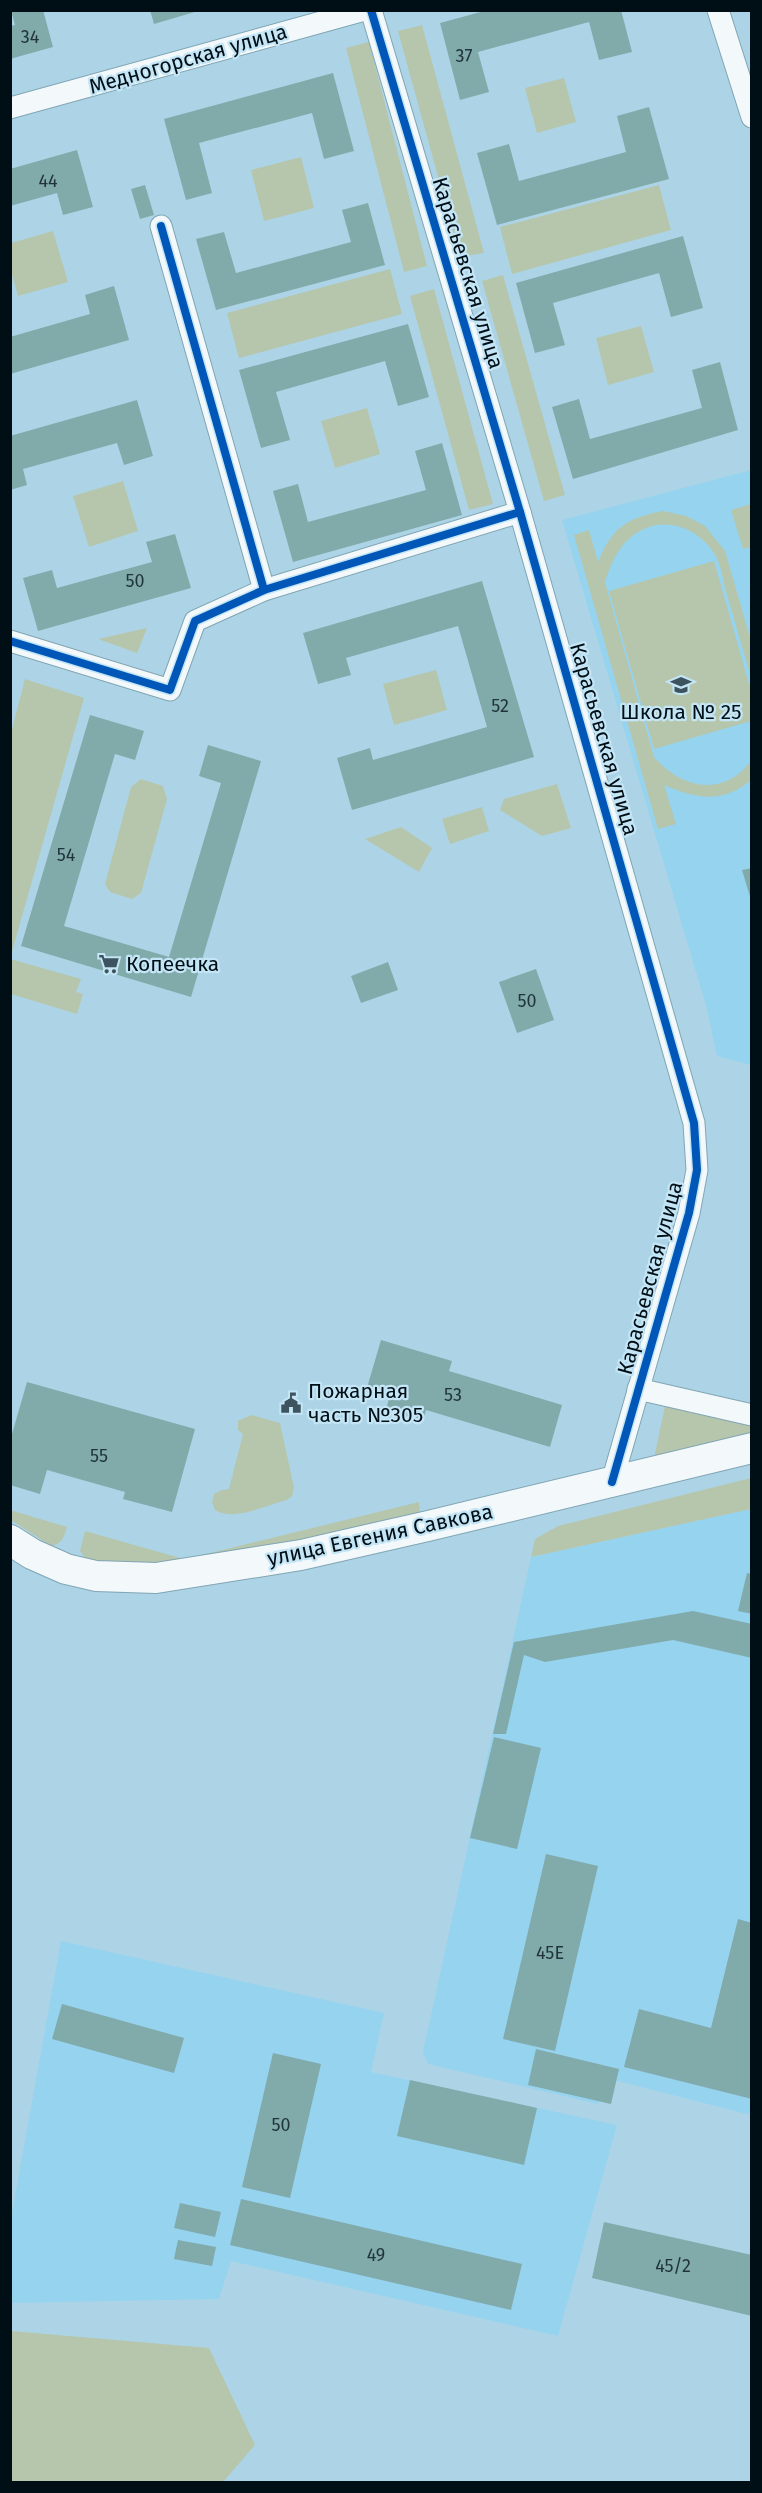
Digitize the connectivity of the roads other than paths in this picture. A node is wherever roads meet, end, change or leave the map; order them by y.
1 (365, 10) edge
2 (371, 10) edge
3 (718, 10) edge
4 (10, 108) edge
5 (752, 117) edge
6 (161, 226) dead end
7 (520, 512) junction
8 (264, 590) junction
9 (10, 641) edge
10 (638, 1389) junction
11 (752, 1415) edge
12 (752, 1448) edge
13 (612, 1482) junction
14 (10, 1540) edge

1 - 4 street, Медногорская улица
2 - 7 street, Карасьевская улица
3 - 5 street
6 - 8 street
7 - 8 street
7 - 10 street, Карасьевская улица
8 - 9 street
10 - 11 street
10 - 13 street, Карасьевская улица
12 - 13 main road, улица Евгения Савкова
13 - 14 main road, улица Евгения Савкова

